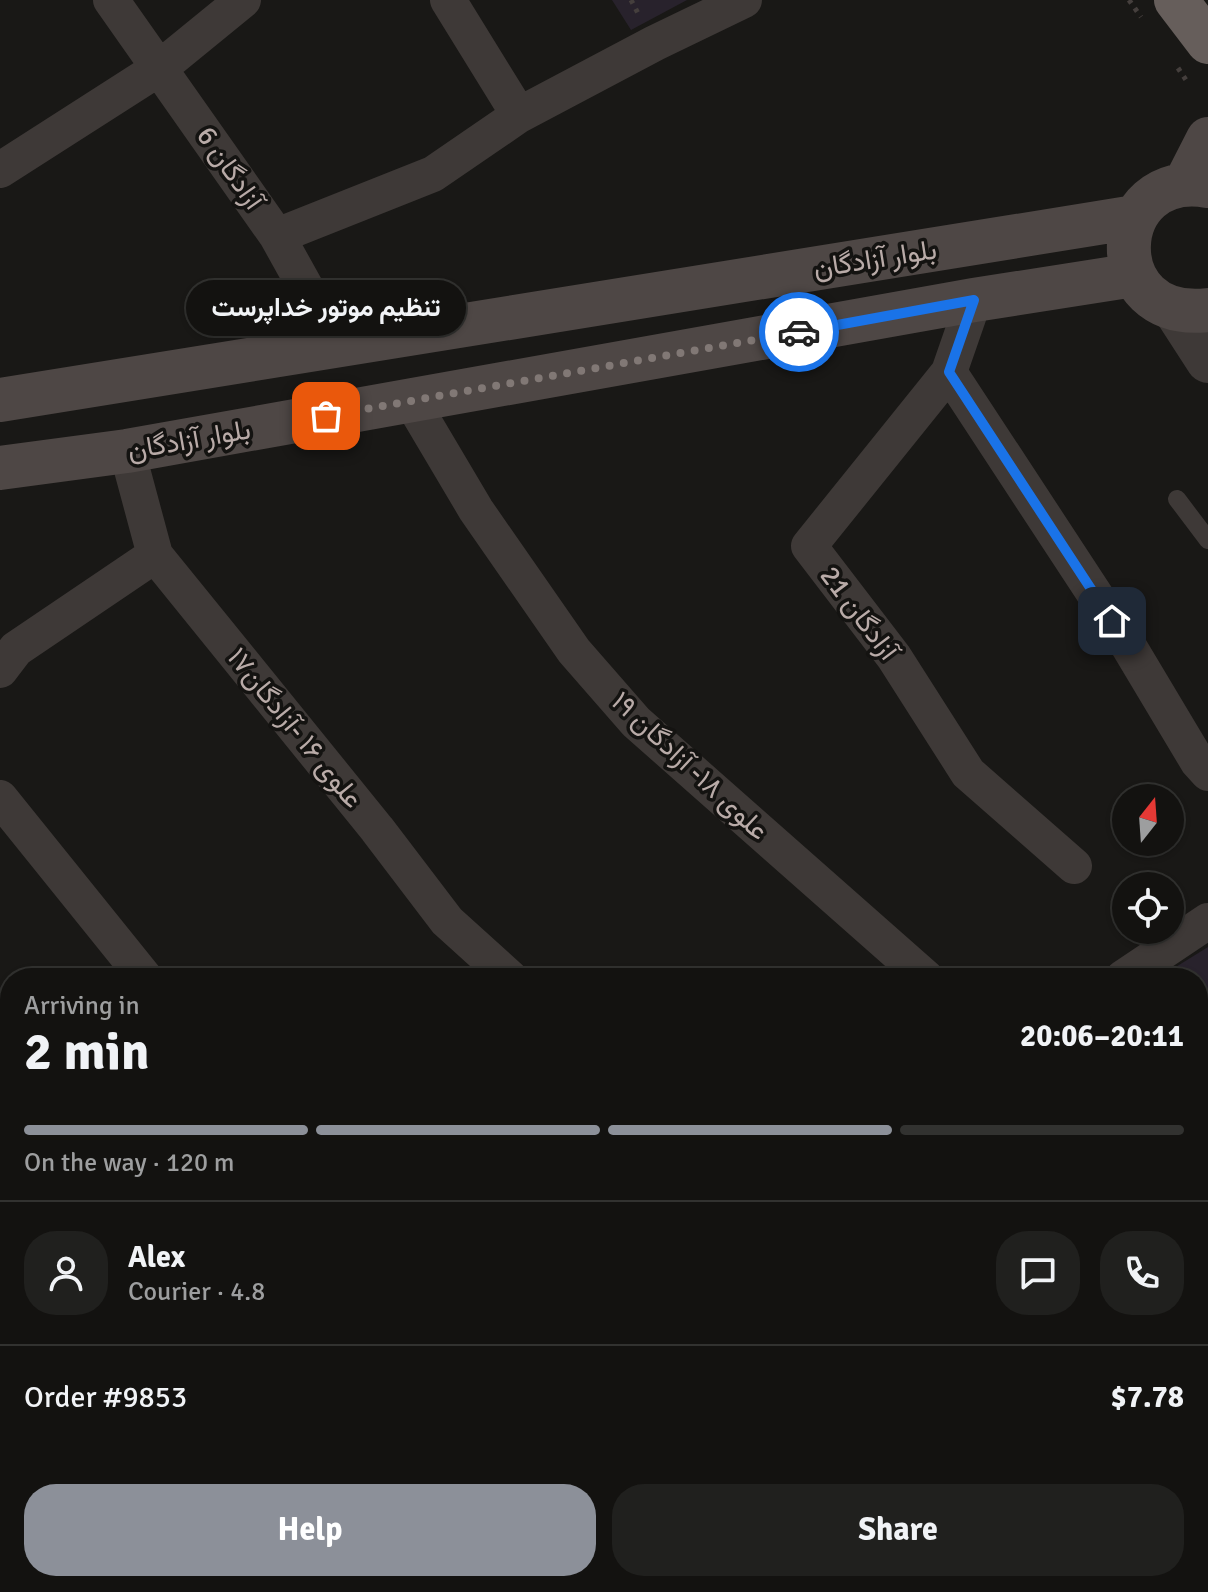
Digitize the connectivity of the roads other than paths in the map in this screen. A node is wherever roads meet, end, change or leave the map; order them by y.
1 (111, 0) edge
2 (243, 0) edge
3 (448, 0) edge
4 (744, 0) edge
5 (1176, 0) edge
6 (1208, 42) edge
7 (161, 67) junction
8 (519, 115) junction
9 (1208, 139) edge
10 (0, 170) edge
11 (1196, 185) edge
12 (1135, 217) junction
13 (277, 236) junction
14 (1134, 275) junction
15 (974, 300) junction
16 (1191, 310) edge
17 (337, 344) junction
18 (1208, 361) edge
19 (949, 372) junction
20 (0, 400) edge
21 (412, 402) junction
22 (127, 451) junction
23 (0, 468) edge
24 (1177, 499) dead end
25 (1208, 540) edge
26 (155, 555) junction
27 (0, 670) edge
28 (1208, 773) edge
29 (0, 798) edge
30 (1074, 866) dead end
31 (1208, 921) edge
32 (137, 968) edge
33 (499, 968) edge
34 (915, 968) edge
35 (1138, 968) edge

1 - 7 street, آزادگان 6
2 - 7 street
3 - 8 street
4 - 8 street
5 - 6 highway
7 - 10 street
7 - 13 street, آزادگان 6
8 - 13 street
9 - 11 main road
11 - 12 main road
12 - 14 main road
12 - 17 main road, بلوار آزادگان
13 - 17 street, آزادگان 6
14 - 15 main road, بلوار آزادگان
14 - 16 main road
15 - 19 street, آزادگان 21
15 - 21 main road, بلوار آزادگان
16 - 18 street
17 - 20 main road, بلوار آزادگان
19 - 28 street
19 - 30 street, آزادگان 21
21 - 22 main road, بلوار آزادگان
21 - 34 street, علوی ۱٨- آزادگان ۱۹
22 - 23 main road, بلوار آزادگان
22 - 26 street, علوی ۱۶ -آزادگان۱۷
24 - 25 lane
26 - 27 street
26 - 33 street, علوی ۱۶ -آزادگان۱۷
29 - 32 street
31 - 35 street

